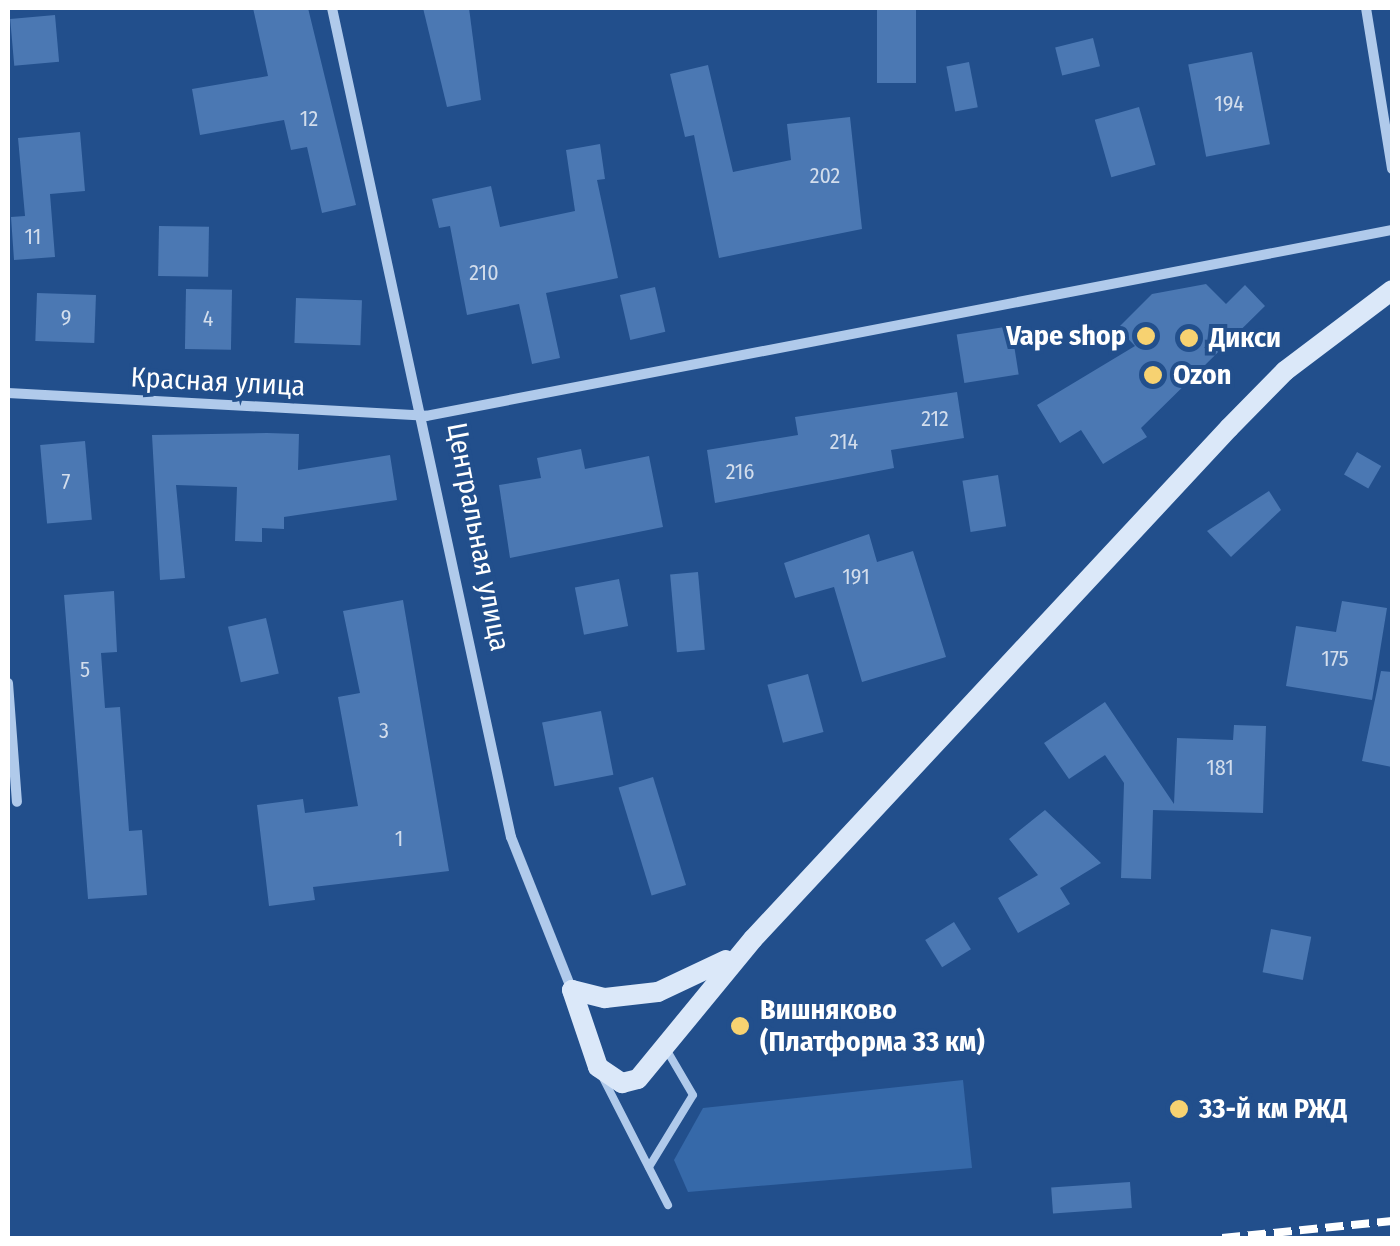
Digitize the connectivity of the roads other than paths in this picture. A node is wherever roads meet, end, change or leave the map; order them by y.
1 (332, 8) edge
2 (1366, 8) edge
3 (1392, 170) edge
4 (1392, 230) edge
5 (1392, 290) edge
6 (8, 393) edge
7 (426, 416) junction
8 (8, 683) edge
9 (17, 802) dead end
10 (753, 939) junction
11 (572, 990) junction
12 (665, 1046) junction
13 (598, 1067) junction
14 (649, 1167) junction
15 (668, 1205) dead end

1 - 7 street, Центральная улица
2 - 3 street
4 - 7 street, Красная улица
5 - 10 street
6 - 7 street, Красная улица
7 - 11 street, Центральная улица
8 - 9 street
10 - 11 street
10 - 12 street
11 - 13 street, Центральная улица
12 - 13 street
12 - 14 lane
13 - 14 lane
14 - 15 lane

